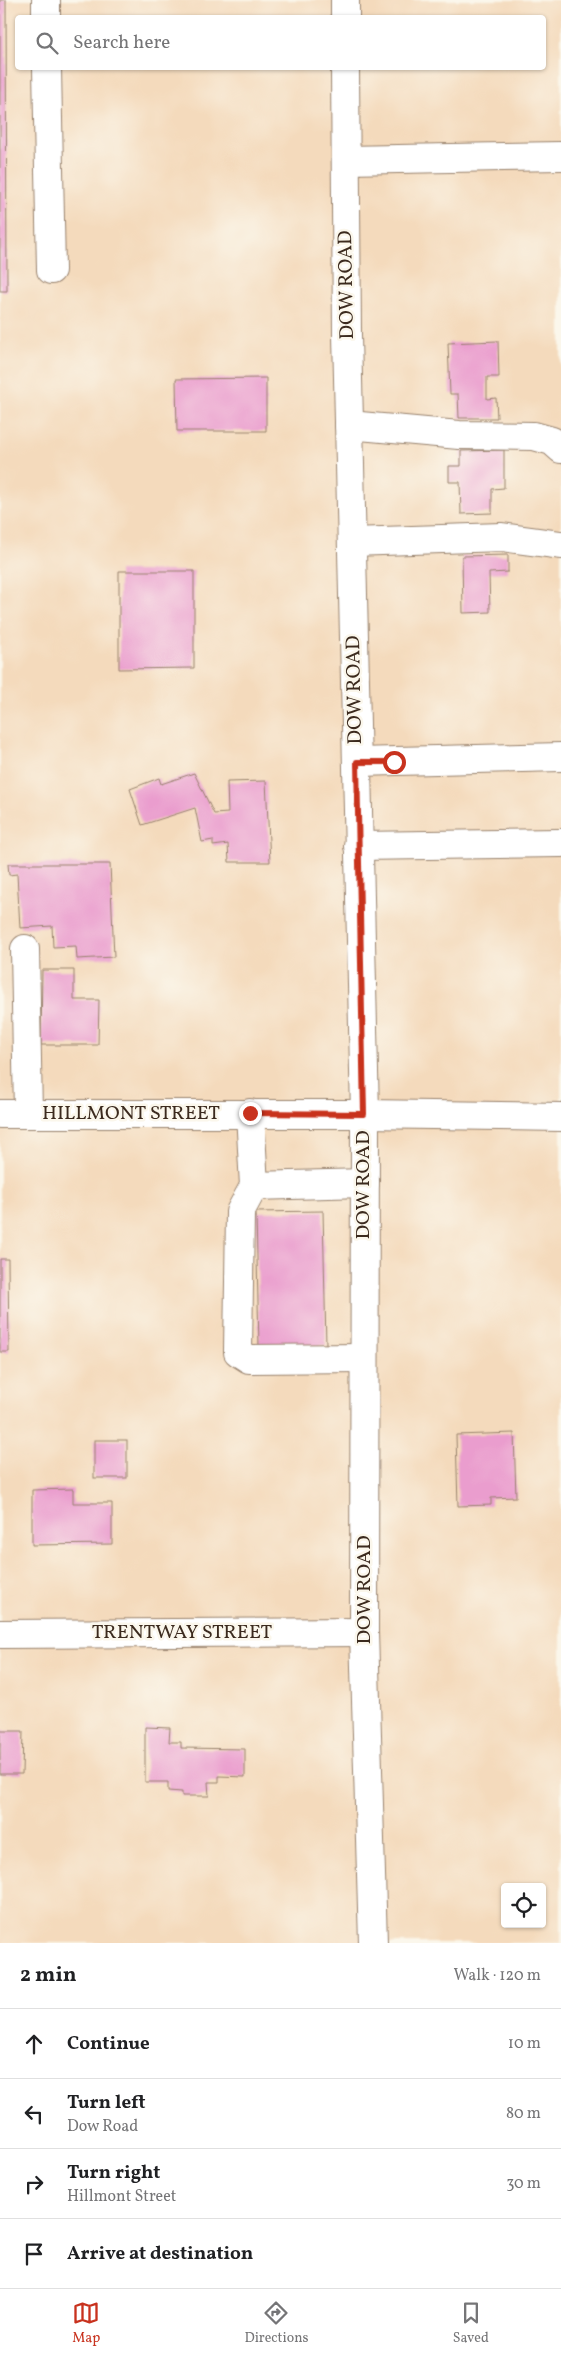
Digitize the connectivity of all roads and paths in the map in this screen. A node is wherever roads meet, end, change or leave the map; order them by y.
1 (46, 0) edge
2 (345, 0) edge
3 (46, 15) edge
4 (345, 15) edge
5 (47, 70) edge
6 (345, 70) edge
7 (561, 156) edge
8 (346, 160) junction
9 (51, 270) dead end
10 (349, 425) junction
11 (561, 449) edge
12 (352, 542) junction
13 (561, 546) edge
14 (561, 757) edge
15 (357, 762) junction
16 (561, 843) edge
17 (358, 846) junction
18 (25, 949) dead end
19 (250, 1113) junction
20 (0, 1114) edge
21 (28, 1114) junction
22 (364, 1114) junction
23 (561, 1117) edge
24 (364, 1183) junction
25 (254, 1186) junction
26 (364, 1358) junction
27 (364, 1632) junction
28 (0, 1634) edge
29 (373, 1943) edge

1 - 3 street
2 - 4 street
5 - 9 street
6 - 8 street, DOW ROAD
7 - 8 street
8 - 10 street, DOW ROAD
10 - 11 street
10 - 12 street, DOW ROAD
12 - 13 street
12 - 15 street, DOW ROAD
14 - 15 street
15 - 17 street, DOW ROAD
16 - 17 street
17 - 22 street, DOW ROAD
18 - 21 street
19 - 21 street, HILLMONT STREET
19 - 22 street, HILLMONT STREET
19 - 25 street
20 - 21 street, HILLMONT STREET
22 - 23 street, HILLMONT STREET
22 - 24 street, DOW ROAD
24 - 25 street
24 - 26 street, DOW ROAD
25 - 26 street
26 - 27 street, DOW ROAD
27 - 28 street, TRENTWAY STREET
27 - 29 street, DOW ROAD

